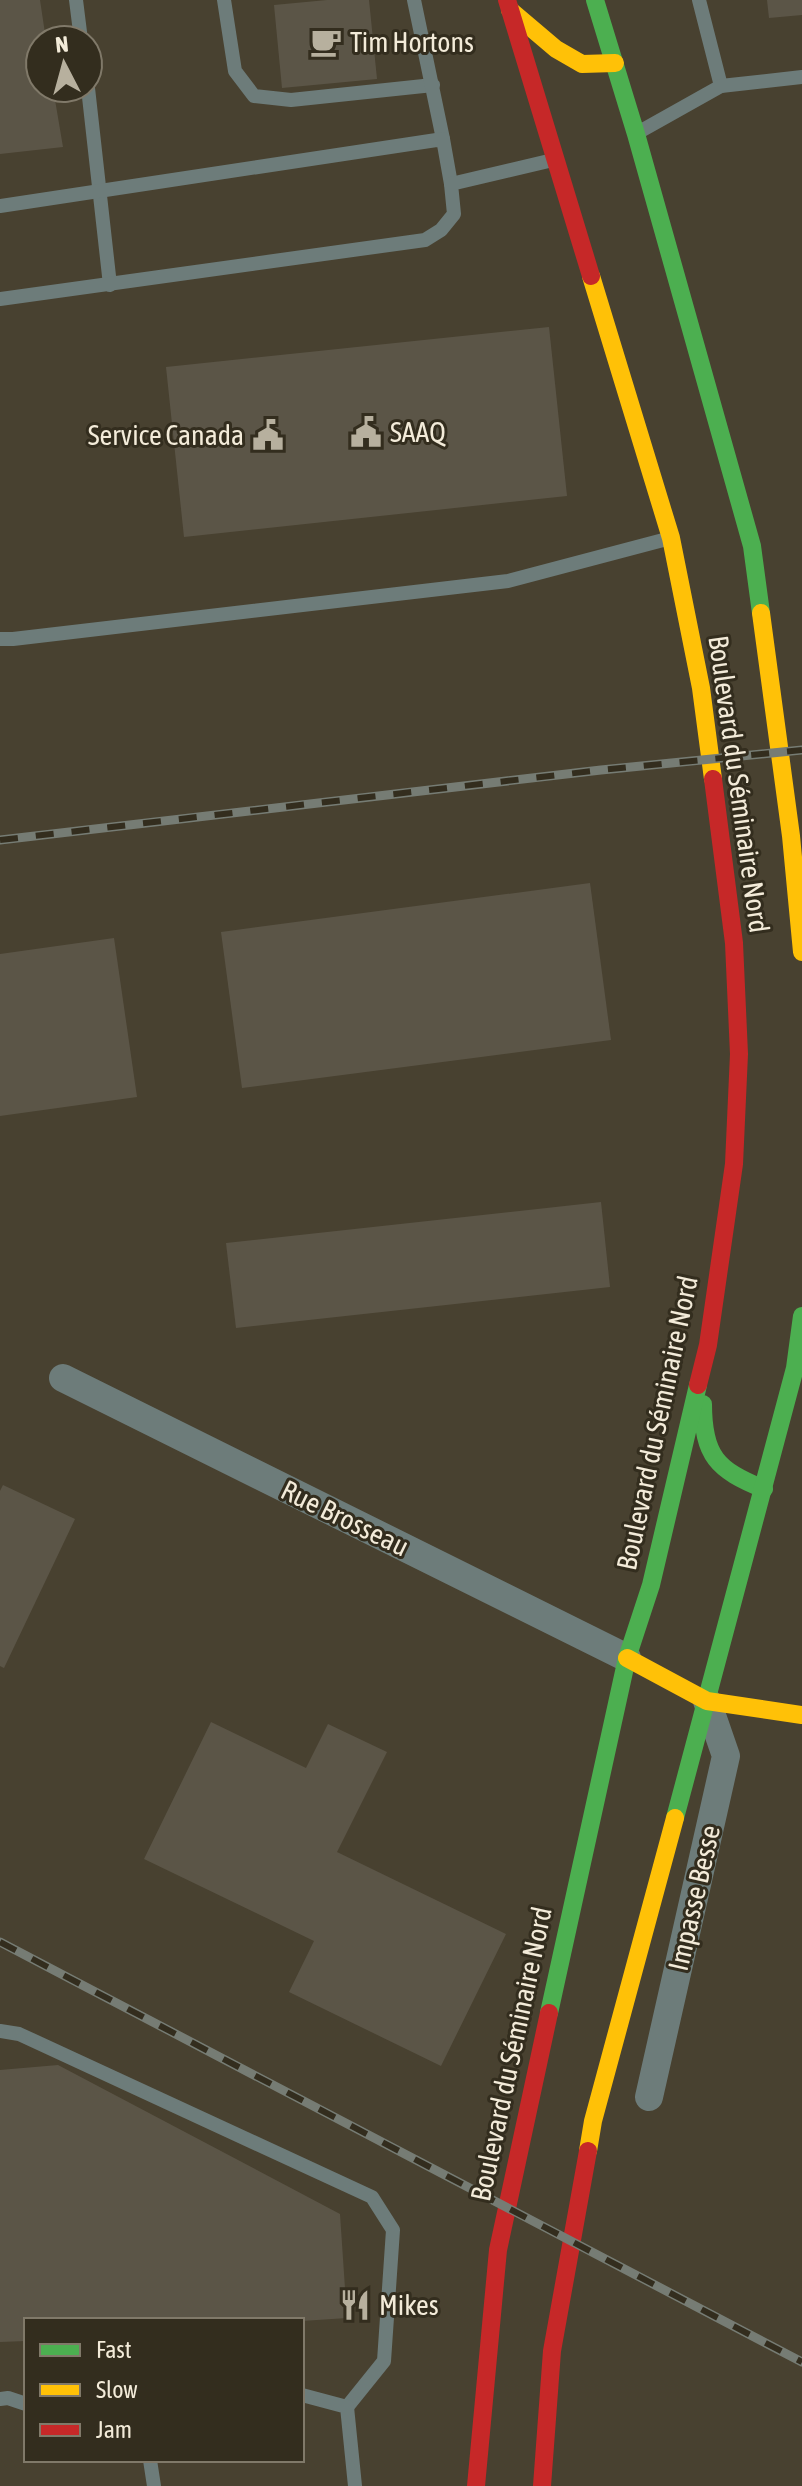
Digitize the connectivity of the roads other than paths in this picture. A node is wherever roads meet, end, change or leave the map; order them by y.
1 (76, 0) edge
2 (224, 0) edge
3 (414, 0) edge
4 (595, 0) edge
5 (699, 0) edge
6 (508, 5) edge
7 (79, 24) edge
8 (615, 63) junction
9 (802, 77) edge
10 (433, 85) junction
11 (721, 86) junction
12 (90, 104) edge
13 (636, 134) junction
14 (443, 139) junction
15 (556, 160) junction
16 (451, 184) junction
17 (101, 189) junction
18 (0, 206) edge
19 (110, 285) junction
20 (0, 299) edge
21 (671, 538) junction
22 (0, 639) edge
23 (796, 836) edge
24 (802, 952) edge
25 (802, 1316) edge
26 (708, 1345) junction
27 (63, 1378) dead end
28 (764, 1489) junction
29 (627, 1658) junction
30 (707, 1701) junction
31 (802, 1715) edge
32 (0, 2031) edge
33 (649, 2097) dead end
34 (304, 2396) edge
35 (0, 2399) edge
36 (24, 2403) edge
37 (347, 2407) junction
38 (150, 2462) edge
39 (154, 2486) edge
40 (355, 2486) edge
41 (476, 2486) edge
42 (542, 2486) edge

1 - 7 lane
2 - 10 lane
3 - 10 lane
4 - 8 main road, Boulevard du Séminaire Nord
5 - 11 lane
6 - 8 main road
6 - 15 main road, Boulevard du Séminaire Nord
8 - 13 main road, Boulevard du Séminaire Nord
9 - 11 lane
10 - 14 lane
11 - 13 lane
12 - 17 lane
13 - 23 main road, Boulevard du Séminaire Nord
14 - 16 lane
14 - 17 lane
15 - 16 lane
15 - 21 main road, Boulevard du Séminaire Nord
16 - 19 lane
17 - 18 lane
17 - 19 lane
19 - 20 lane
21 - 22 lane
21 - 26 main road, Boulevard du Séminaire Nord
23 - 24 main road, Boulevard du Séminaire Nord
25 - 28 main road
26 - 28 main road
26 - 29 main road, Boulevard du Séminaire Nord
27 - 29 street, Rue Brosseau
28 - 30 main road
29 - 30 main road
29 - 41 main road, Boulevard du Séminaire Nord
30 - 31 main road
30 - 33 street, Impasse Besse
30 - 42 main road
32 - 37 lane
34 - 37 lane
35 - 36 lane
37 - 40 lane
38 - 39 lane

